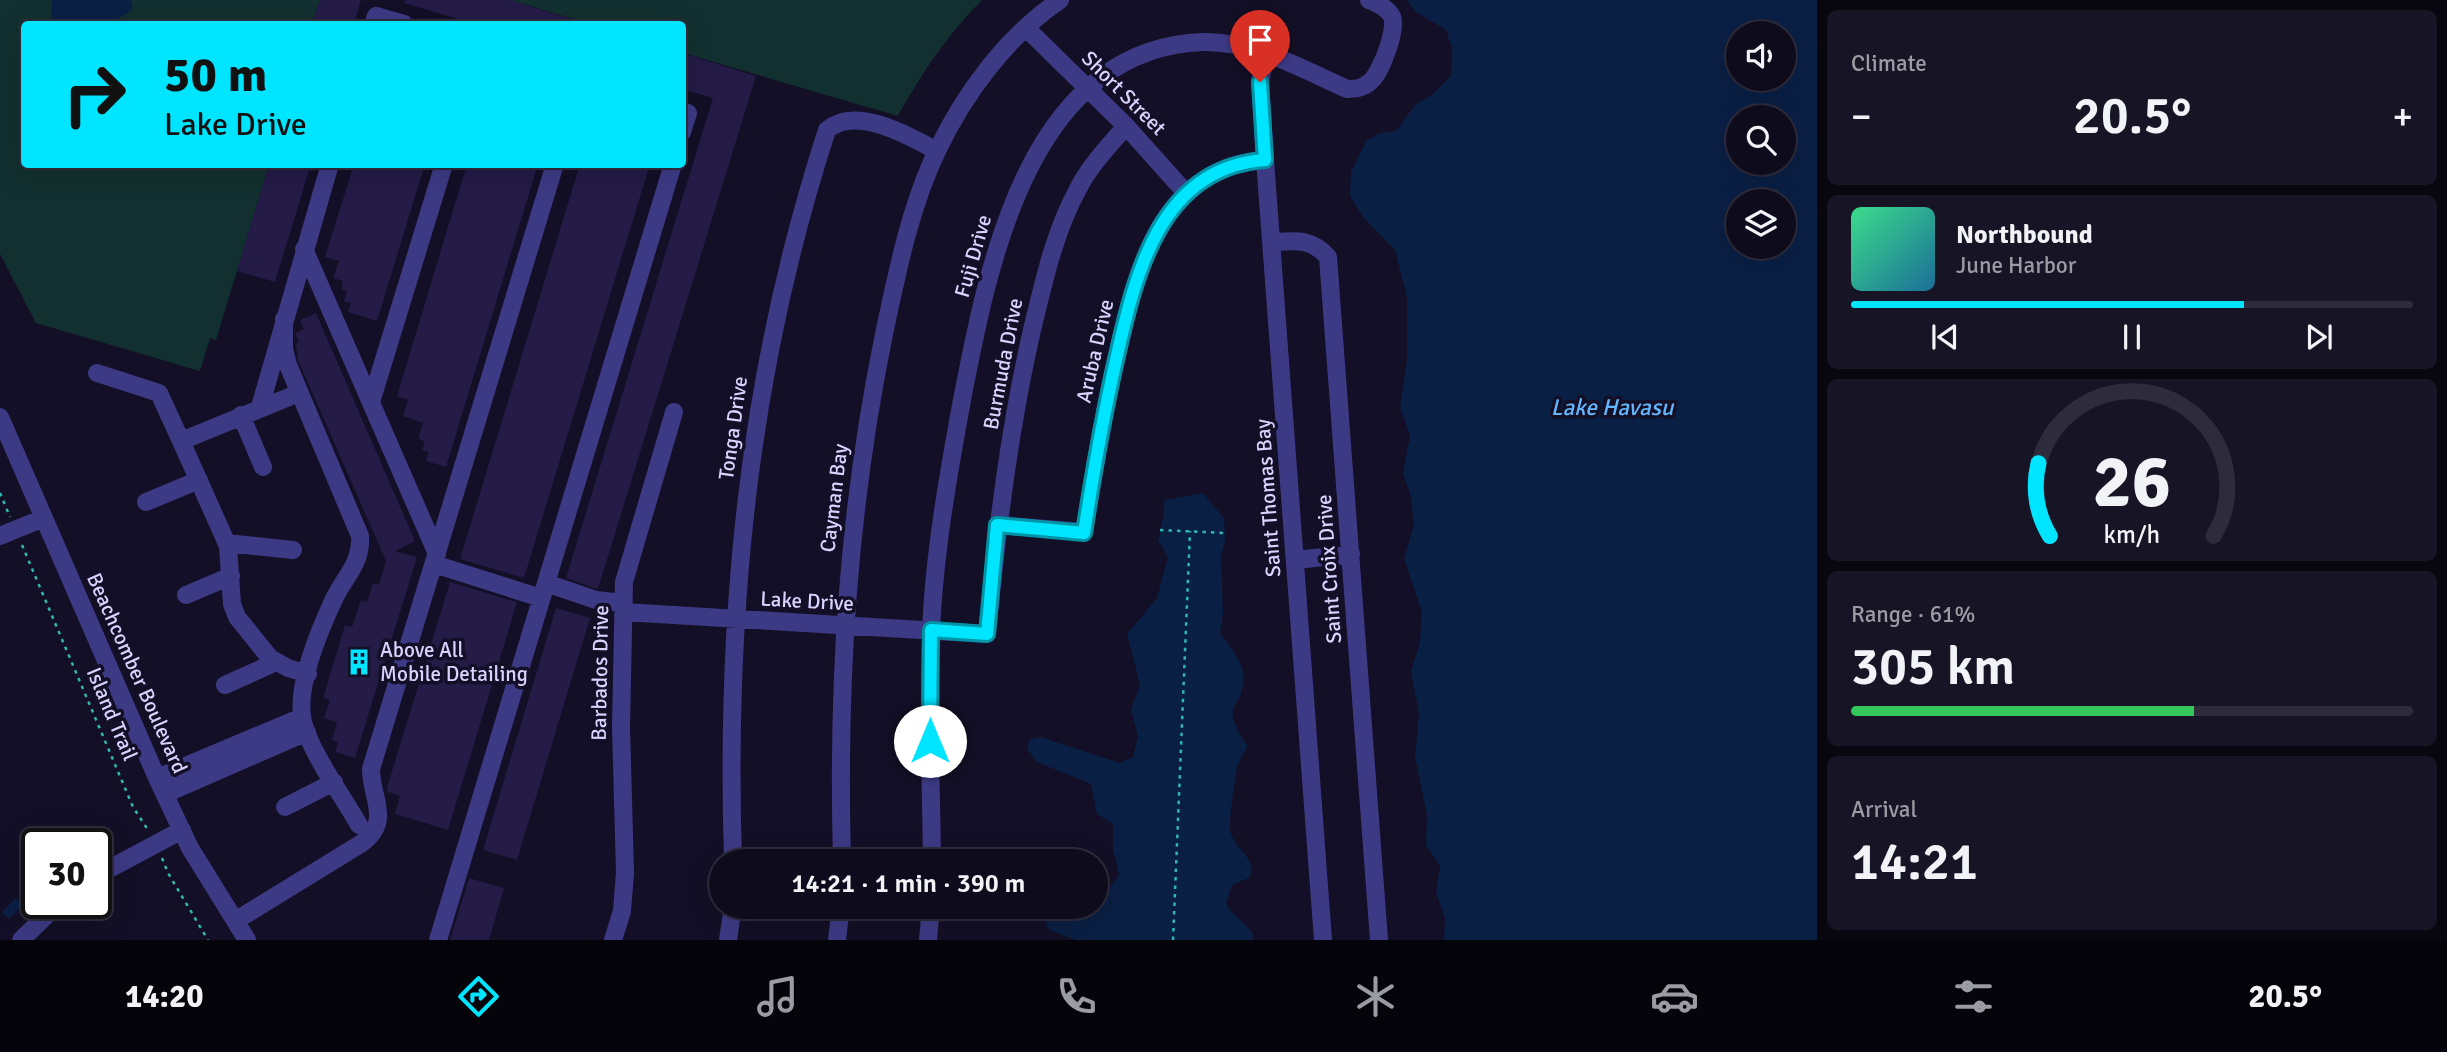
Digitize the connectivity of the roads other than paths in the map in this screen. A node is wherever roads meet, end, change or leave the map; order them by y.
1 (1059, 0) edge
2 (1369, 0) edge
3 (374, 21) edge
4 (394, 21) edge
5 (1026, 28) junction
6 (1266, 53) junction
7 (1088, 89) junction
8 (1126, 126) junction
9 (937, 150) junction
10 (1265, 160) junction
11 (329, 168) edge
12 (443, 168) edge
13 (554, 168) edge
14 (672, 168) edge
15 (1186, 193) junction
16 (1273, 242) junction
17 (304, 249) junction
18 (284, 319) junction
19 (97, 373) dead end
20 (299, 393) junction
21 (371, 402) junction
22 (260, 407) junction
23 (674, 412) dead end
24 (241, 415) junction
25 (0, 416) edge
26 (181, 440) junction
27 (264, 467) dead end
28 (199, 481) junction
29 (146, 502) dead end
30 (44, 518) junction
31 (997, 525) junction
32 (8, 533) edge
33 (227, 543) junction
34 (293, 550) dead end
35 (1351, 554) junction
36 (435, 559) junction
37 (1296, 560) junction
38 (231, 576) junction
39 (544, 591) junction
40 (186, 595) dead end
41 (624, 608) junction
42 (735, 619) junction
43 (843, 626) junction
44 (931, 630) junction
45 (987, 634) joint
46 (276, 662) junction
47 (308, 674) junction
48 (225, 685) dead end
49 (305, 725) junction
50 (334, 782) junction
51 (161, 786) junction
52 (285, 807) dead end
53 (359, 825) dead end
54 (182, 830) junction
55 (733, 849) edge
56 (842, 849) edge
57 (932, 849) edge
58 (112, 867) edge
59 (43, 919) edge
60 (731, 919) edge
61 (839, 919) edge
62 (930, 919) edge
63 (235, 921) junction
64 (21, 940) edge
65 (247, 940) edge
66 (438, 940) edge
67 (613, 940) edge
68 (727, 940) edge
69 (837, 940) edge
70 (928, 940) edge
71 (1323, 940) edge
72 (1379, 940) edge

1 - 5 street
2 - 6 street, Fuji Drive
3 - 4 street
5 - 7 street, Short Street
5 - 9 street
6 - 7 street, Fuji Drive
6 - 10 street, Saint Thomas Bay
7 - 8 street, Short Street
7 - 44 street, Fuji Drive
8 - 15 street, Short Street
8 - 31 street, Burmuda Drive
9 - 42 street, Tonga Drive
9 - 43 street, Cayman Bay
10 - 15 street, Aruba Drive
10 - 16 street, Saint Thomas Bay
11 - 17 street
12 - 21 street
13 - 36 street
14 - 39 street
15 - 31 street, Aruba Drive
16 - 35 street, Saint Croix Drive
16 - 37 street, Saint Thomas Bay
17 - 18 street
17 - 21 street
18 - 20 street
18 - 22 street
19 - 26 street
20 - 22 street
20 - 47 street
21 - 36 street
22 - 24 street
23 - 41 street, Barbados Drive
24 - 26 street
24 - 27 street
25 - 30 street, Beachcomber Boulevard
26 - 28 street
28 - 29 street
28 - 33 street
30 - 32 street
30 - 51 street, Beachcomber Boulevard
31 - 45 street, Burmuda Drive
33 - 34 street
33 - 38 street
35 - 37 street
35 - 72 street, Saint Croix Drive
36 - 39 street, Lake Drive
36 - 63 street
37 - 71 street, Saint Thomas Bay
38 - 40 street
38 - 46 street
39 - 41 street, Lake Drive
39 - 66 street
41 - 42 street, Lake Drive
41 - 67 street, Barbados Drive
42 - 43 street, Lake Drive
42 - 55 street, Tonga Drive
43 - 44 street, Lake Drive
43 - 56 street, Cayman Bay
44 - 45 street, Lake Drive
44 - 57 street, Fuji Drive
46 - 47 street
46 - 48 street
47 - 49 street
49 - 50 street
49 - 51 street
50 - 52 street
50 - 53 street
51 - 54 street, Beachcomber Boulevard
54 - 58 street
54 - 63 street, Beachcomber Boulevard
59 - 64 street
60 - 68 street
61 - 69 street
62 - 70 street
63 - 65 street, Beachcomber Boulevard

